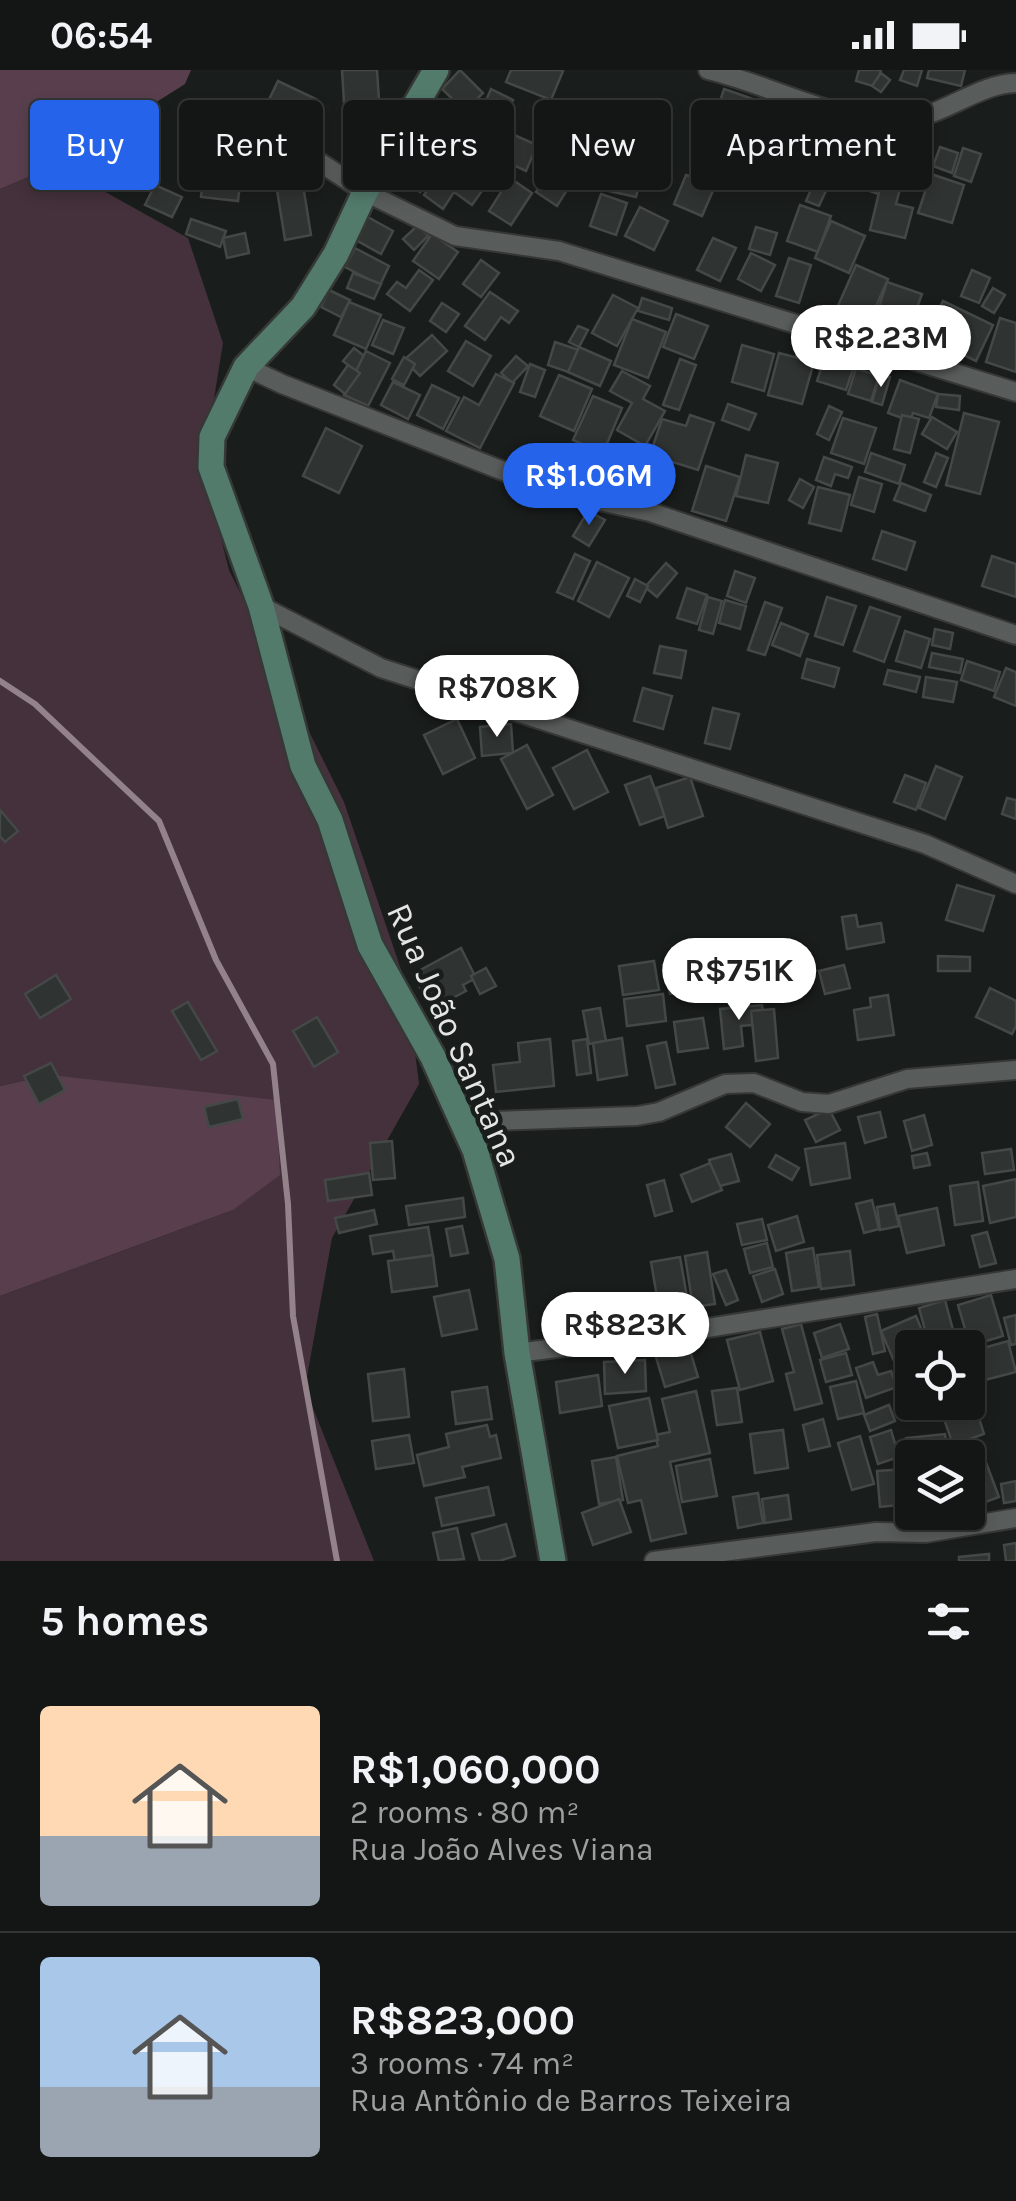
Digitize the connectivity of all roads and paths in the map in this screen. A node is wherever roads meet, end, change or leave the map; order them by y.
1 (436, 70) edge
2 (708, 70) edge
3 (1016, 83) edge
4 (323, 164) edge
5 (365, 192) junction
6 (246, 367) junction
7 (1016, 392) edge
8 (262, 606) junction
9 (1016, 635) edge
10 (1016, 884) edge
11 (1016, 1070) edge
12 (464, 1122) junction
13 (1016, 1279) edge
14 (517, 1352) junction
15 (1016, 1518) edge
16 (553, 1561) edge
17 (654, 1561) edge

1 - 5 street
2 - 3 street
4 - 5 street
5 - 6 street
5 - 7 street
6 - 8 street, Rua João Santana
6 - 9 street
8 - 10 street
8 - 12 street, Rua João Santana
11 - 12 street
12 - 14 street, Rua João Santana
13 - 14 street
14 - 16 street, Rua João Santana
15 - 17 street

